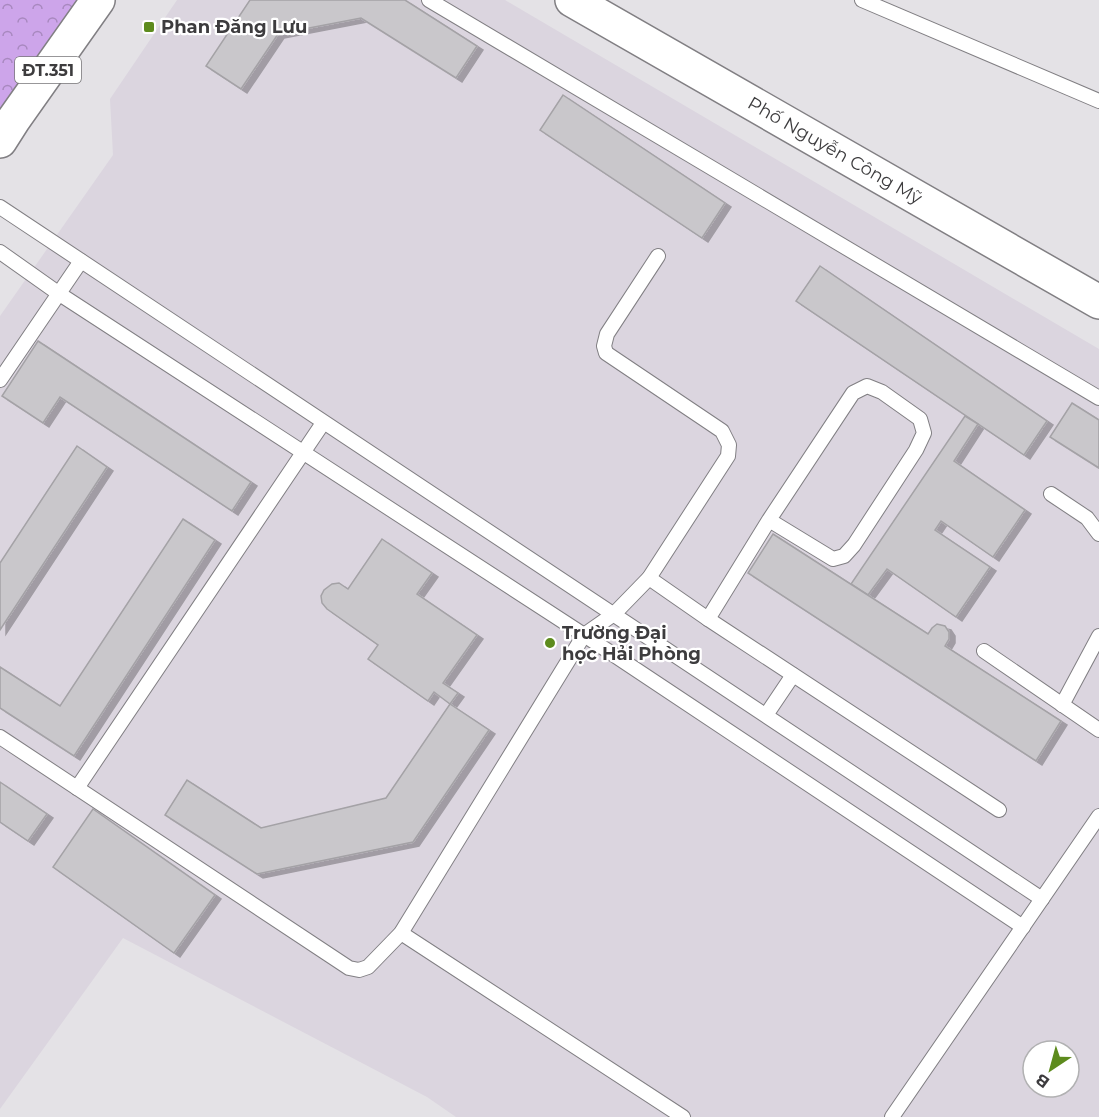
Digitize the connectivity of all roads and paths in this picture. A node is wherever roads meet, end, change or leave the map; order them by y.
1 (98, 0) edge
2 (429, 0) edge
3 (572, 0) edge
4 (862, 0) edge
5 (1099, 101) edge
6 (0, 141) edge
7 (0, 207) edge
8 (0, 252) edge
9 (658, 256) dead end
10 (81, 261) junction
11 (58, 293) junction
12 (1099, 302) edge
13 (0, 380) edge
14 (1099, 398) edge
15 (323, 423) junction
16 (304, 452) junction
17 (1051, 494) dead end
18 (769, 520) junction
19 (1099, 534) edge
20 (649, 578) junction
21 (614, 614) junction
22 (708, 619) junction
23 (584, 635) junction
24 (1099, 636) edge
25 (984, 651) dead end
26 (793, 675) junction
27 (1062, 705) junction
28 (766, 715) junction
29 (1099, 730) edge
30 (0, 737) edge
31 (77, 788) junction
32 (999, 810) dead end
33 (1099, 816) edge
34 (1042, 899) junction
35 (1023, 927) junction
36 (401, 933) junction
37 (683, 1117) edge
38 (892, 1117) edge

1 - 6 street, ĐT.351
2 - 14 lane
3 - 12 street, Phố Nguyễn Công Mỹ
4 - 5 lane
7 - 10 lane
8 - 11 lane
9 - 20 lane
10 - 11 lane
10 - 15 lane
11 - 13 lane
11 - 16 lane
15 - 16 lane
15 - 21 lane
16 - 23 lane
16 - 31 lane
17 - 19 lane
18 - 18 lane
18 - 22 lane
20 - 21 lane
20 - 22 lane
21 - 23 lane
21 - 28 lane
22 - 26 lane
23 - 35 lane
23 - 36 lane
24 - 27 lane
25 - 27 lane
26 - 28 lane
26 - 32 lane
27 - 29 lane
28 - 34 lane
30 - 31 lane
31 - 36 lane
33 - 34 lane
34 - 35 lane
35 - 38 lane
36 - 37 lane

